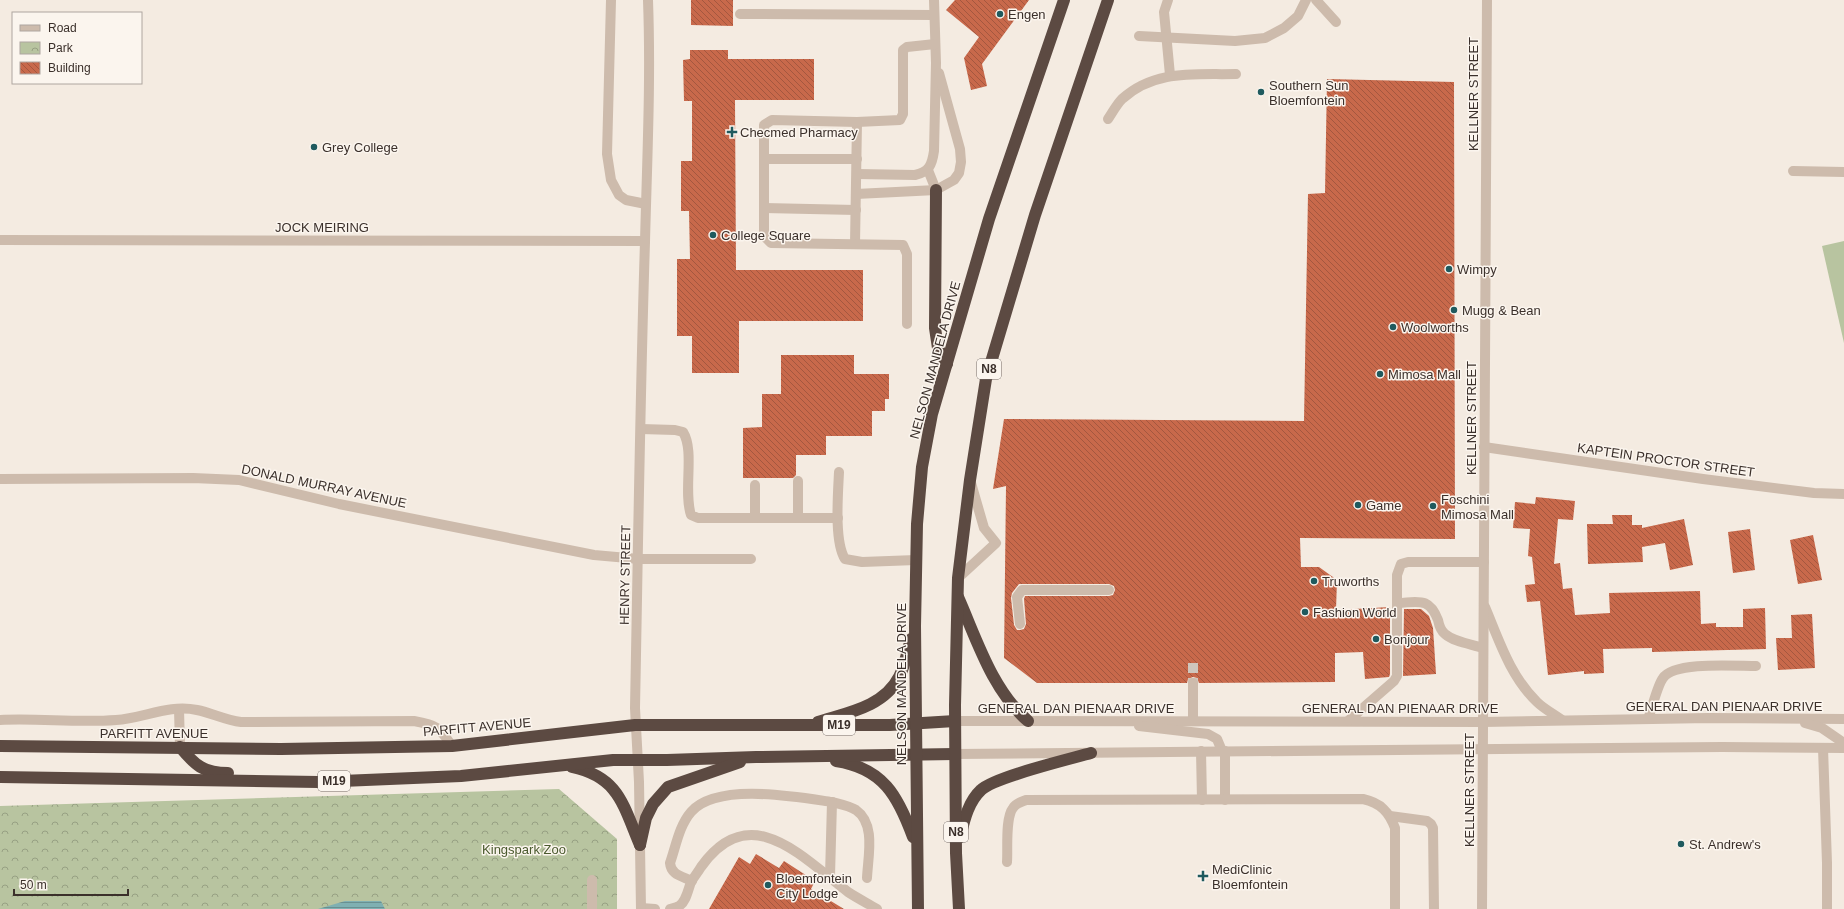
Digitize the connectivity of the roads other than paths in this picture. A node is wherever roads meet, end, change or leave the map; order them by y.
1 (611, 0) edge
2 (648, 0) edge
3 (934, 0) edge
4 (1058, 0) edge
5 (1064, 0) edge
6 (1108, 0) edge
7 (1168, 0) edge
8 (1306, 0) edge
9 (1316, 0) edge
10 (1487, 0) edge
11 (740, 14) dead end
12 (934, 16) junction
13 (1059, 18) junction
14 (1336, 22) dead end
15 (1139, 36) dead end
16 (1166, 37) junction
17 (935, 44) junction
18 (936, 63) junction
19 (1236, 74) dead end
20 (1170, 75) junction
21 (1108, 119) dead end
22 (857, 122) junction
23 (764, 159) junction
24 (857, 159) junction
25 (928, 170) junction
26 (1794, 170) dead end
27 (1844, 172) edge
28 (856, 174) junction
29 (936, 190) junction
30 (856, 194) junction
31 (646, 204) junction
32 (764, 208) junction
33 (856, 210) junction
34 (0, 240) edge
35 (645, 241) junction
36 (855, 244) junction
37 (907, 324) dead end
38 (947, 364) junction
39 (641, 429) junction
40 (1484, 447) junction
41 (838, 472) dead end
42 (0, 479) edge
43 (970, 480) junction
44 (798, 481) dead end
45 (755, 485) dead end
46 (1844, 494) edge
47 (755, 518) junction
48 (798, 518) junction
49 (838, 518) junction
50 (638, 559) junction
51 (751, 559) dead end
52 (916, 560) junction
53 (1484, 562) junction
54 (958, 578) junction
55 (1109, 590) dead end
56 (957, 594) junction
57 (1398, 603) junction
58 (1483, 603) junction
59 (1020, 624) dead end
60 (915, 626) junction
61 (1483, 648) junction
62 (1756, 666) dead end
63 (1193, 683) tunnel mouth
64 (179, 709) junction
65 (1779, 718) junction
66 (1648, 719) junction
67 (1844, 719) edge
68 (0, 720) edge
69 (1562, 720) junction
70 (955, 721) junction
71 (1028, 721) junction
72 (1114, 721) junction
73 (1194, 721) junction
74 (1348, 721) junction
75 (1483, 722) junction
76 (915, 724) junction
77 (635, 725) junction
78 (807, 725) junction
79 (1844, 743) edge
80 (0, 746) edge
81 (452, 746) junction
82 (180, 747) junction
83 (1823, 748) junction
84 (1844, 748) edge
85 (1482, 749) junction
86 (1224, 751) junction
87 (1201, 752) junction
88 (1091, 753) junction
89 (955, 754) junction
90 (916, 755) junction
91 (756, 756) junction
92 (813, 757) junction
93 (638, 760) junction
94 (559, 764) junction
95 (0, 777) edge
96 (318, 782) junction
97 (1202, 800) junction
98 (1225, 800) junction
99 (832, 802) junction
100 (1390, 816) junction
101 (640, 845) junction
102 (916, 847) junction
103 (956, 853) junction
104 (1007, 862) dead end
105 (830, 876) junction
106 (867, 878) dead end
107 (592, 880) dead end
108 (692, 881) junction
109 (592, 909) edge
110 (641, 909) edge
111 (655, 909) edge
112 (670, 909) edge
113 (877, 909) edge
114 (918, 909) edge
115 (958, 909) edge
116 (1395, 909) edge
117 (1434, 909) edge
118 (1482, 909) edge
119 (1827, 909) edge

1 - 31 street
2 - 31 street, HENRY STREET
3 - 12 street
4 - 13 highway
5 - 13 highway, NELSON MANDELA DRIVE
6 - 43 highway, N8
7 - 16 street
8 - 16 street
9 - 14 street
10 - 40 street, KELLNER STREET
11 - 12 street
12 - 17 street
13 - 38 highway, NELSON MANDELA DRIVE
15 - 16 street
16 - 20 street
17 - 18 street
17 - 22 street
18 - 25 street
18 - 29 street
19 - 20 street
20 - 21 street
22 - 23 street
22 - 24 street
23 - 24 street
23 - 32 street
24 - 28 street
25 - 28 street
25 - 29 street
26 - 27 street
28 - 30 street
29 - 30 street
29 - 38 highway
30 - 33 street
31 - 35 street, HENRY STREET
32 - 33 street
32 - 36 street
33 - 36 street
34 - 35 street, JOCK MEIRING
35 - 39 street, HENRY STREET
36 - 37 street
38 - 52 highway, NELSON MANDELA DRIVE
39 - 47 street
39 - 50 street, HENRY STREET
40 - 46 street, KAPTEIN PROCTOR STREET
40 - 53 street, KELLNER STREET
41 - 49 street
42 - 50 street, DONALD MURRAY AVENUE
43 - 54 highway, N8
43 - 54 street
44 - 48 street
45 - 47 street
47 - 48 street
48 - 49 street
49 - 52 street
50 - 51 street, DONALD MURRAY AVENUE
50 - 77 street, HENRY STREET
52 - 60 highway, NELSON MANDELA DRIVE
53 - 57 street
53 - 58 street, KELLNER STREET
54 - 56 highway, N8
55 - 59 street
56 - 70 highway, N8
56 - 71 highway
57 - 61 street
57 - 74 street
58 - 61 street, KELLNER STREET
58 - 69 street
60 - 76 highway, NELSON MANDELA DRIVE
60 - 78 highway
61 - 75 street, KELLNER STREET
62 - 66 street
63 - 73 street
64 - 68 street
64 - 81 street
64 - 82 street
65 - 66 street, GENERAL DAN PIENAAR DRIVE
65 - 67 street, GENERAL DAN PIENAAR DRIVE
65 - 79 street
66 - 69 street, GENERAL DAN PIENAAR DRIVE
69 - 75 street, GENERAL DAN PIENAAR DRIVE
70 - 71 street, GENERAL DAN PIENAAR DRIVE
70 - 76 highway, PARFITT AVENUE / M19
70 - 89 highway, N8
71 - 72 street, GENERAL DAN PIENAAR DRIVE
72 - 73 street, GENERAL DAN PIENAAR DRIVE
72 - 86 street
73 - 74 street, GENERAL DAN PIENAAR DRIVE
74 - 75 street, GENERAL DAN PIENAAR DRIVE
75 - 85 street, KELLNER STREET
76 - 78 highway, PARFITT AVENUE / M19
76 - 90 highway, NELSON MANDELA DRIVE
77 - 78 highway, PARFITT AVENUE / M19
77 - 81 highway, PARFITT AVENUE / M19
77 - 93 street, HENRY STREET
80 - 82 highway, PARFITT AVENUE / M19
81 - 82 highway, PARFITT AVENUE / M19
82 - 96 highway
83 - 84 street
83 - 85 street
83 - 119 street
85 - 86 street
85 - 118 street, KELLNER STREET
86 - 87 street
86 - 98 street
87 - 88 street
87 - 97 street
88 - 89 street
88 - 103 highway
89 - 90 highway, M19
89 - 103 highway, N8
90 - 92 highway, M19
90 - 102 highway, NELSON MANDELA DRIVE
91 - 92 highway, M19
91 - 93 highway, M19
91 - 101 highway
92 - 102 highway
93 - 94 highway, M19
93 - 101 street, HENRY STREET
94 - 96 highway, M19
94 - 101 highway
95 - 96 highway, M19
97 - 98 street
97 - 104 street
98 - 100 street
99 - 105 street
99 - 106 street
99 - 108 street
100 - 116 street
100 - 117 street
101 - 110 street, HENRY STREET
102 - 114 highway, NELSON MANDELA DRIVE
103 - 115 highway, N8
105 - 108 street
105 - 113 street
107 - 109 street
108 - 112 street
110 - 111 street

